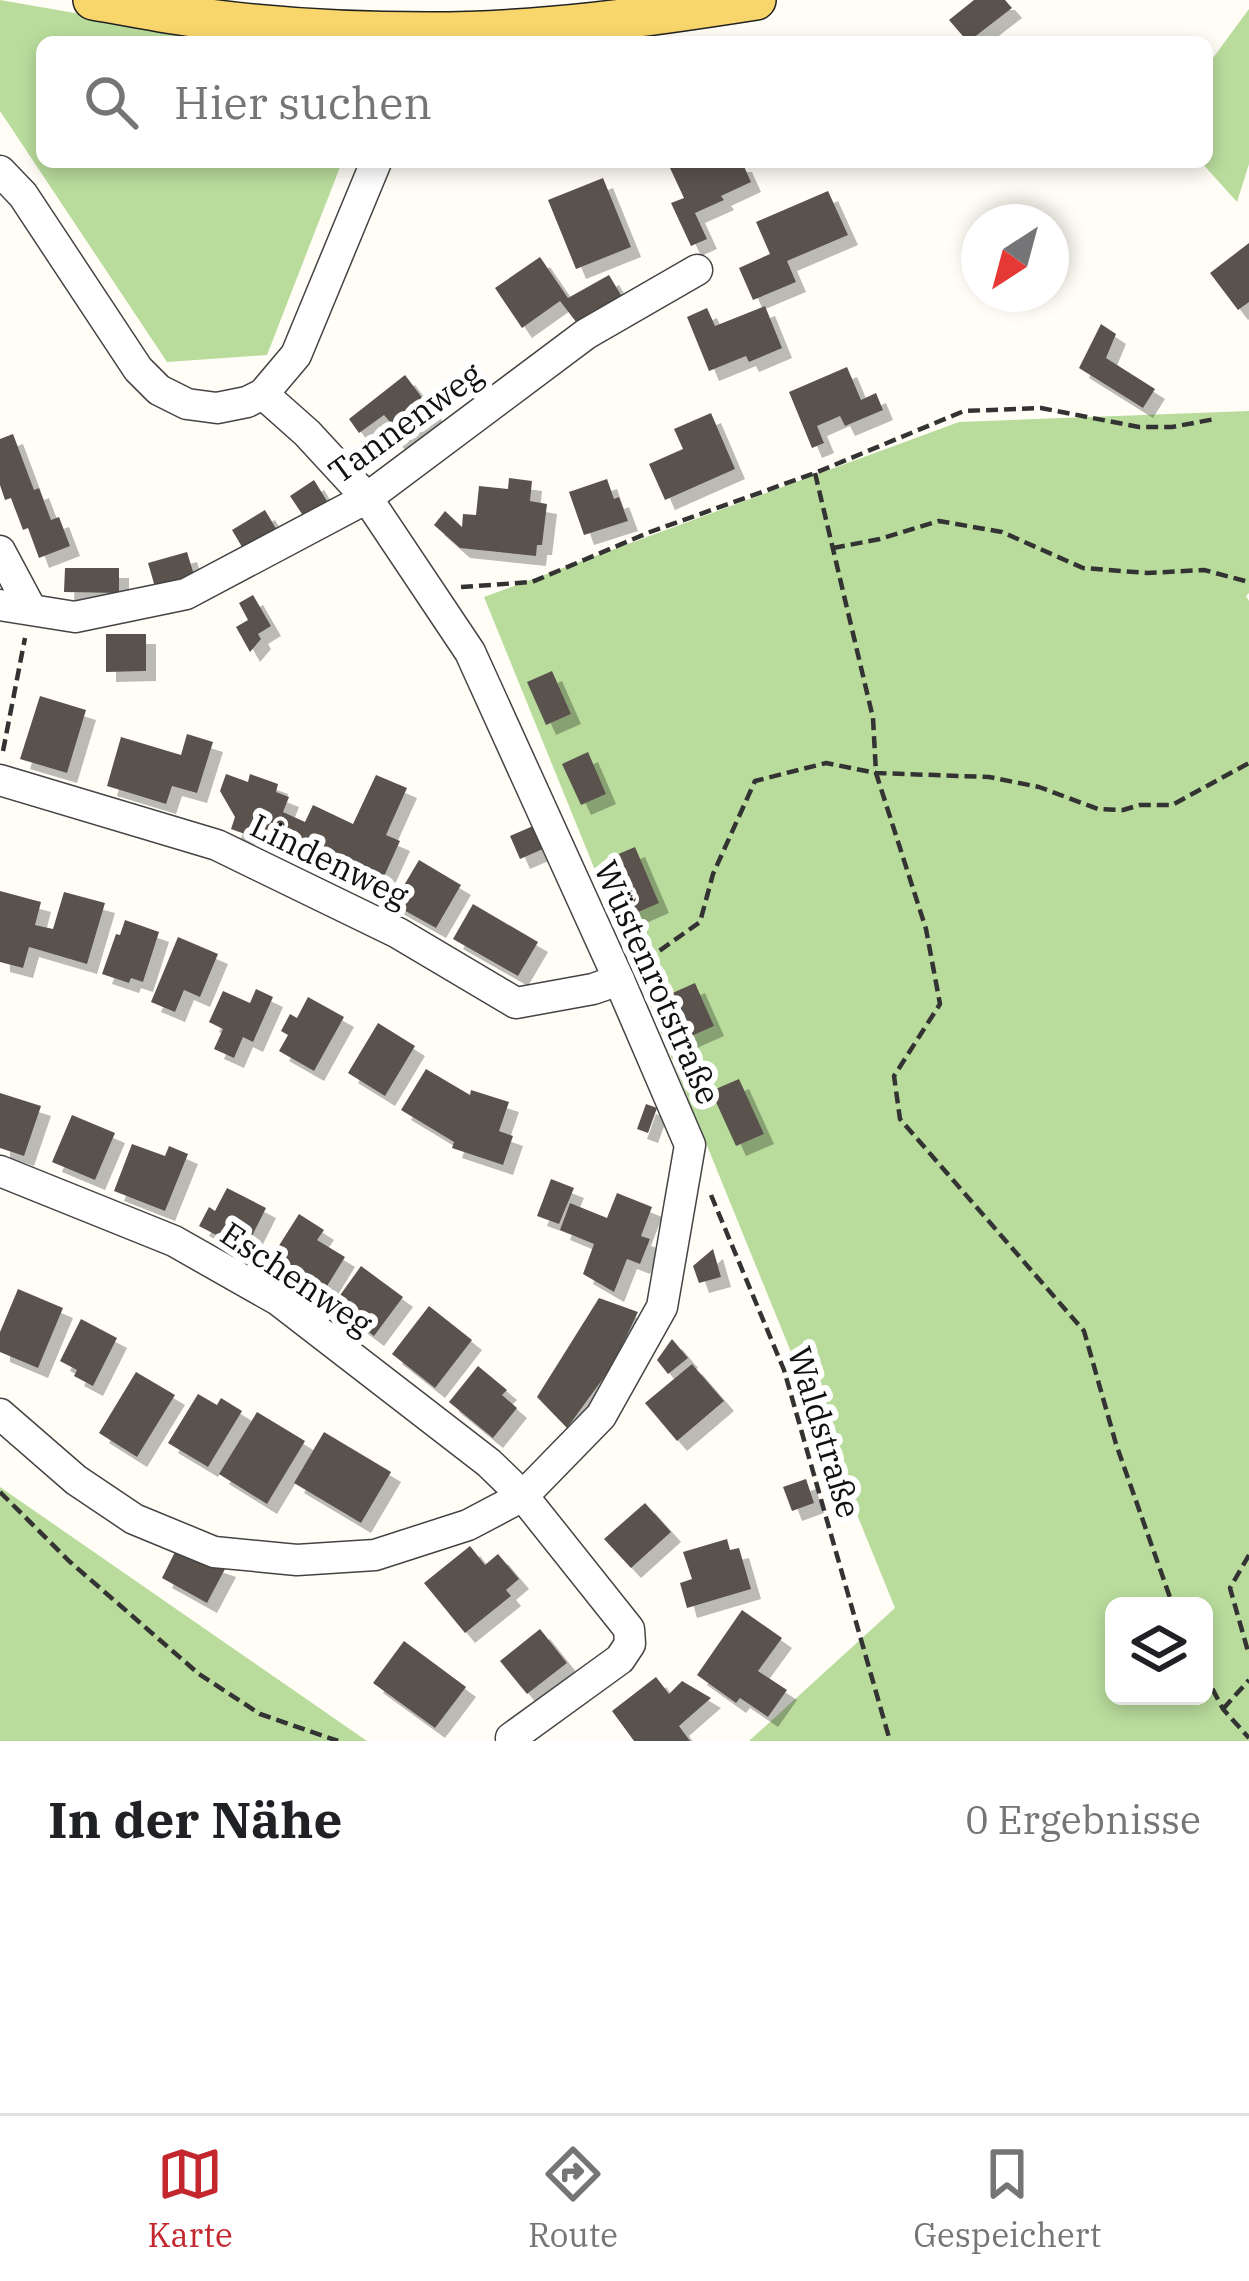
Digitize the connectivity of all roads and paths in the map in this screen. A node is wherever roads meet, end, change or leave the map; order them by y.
1 (93, 0) edge
2 (756, 0) edge
3 (417, 36) edge
4 (440, 36) edge
5 (374, 168) edge
6 (0, 171) edge
7 (697, 270) dead end
8 (263, 394) junction
9 (1215, 419) dead end
10 (815, 473) junction
11 (368, 498) junction
12 (833, 548) junction
13 (0, 550) edge
14 (1249, 582) edge
15 (431, 590) junction
16 (0, 605) edge
17 (31, 609) junction
18 (1249, 763) edge
19 (0, 767) edge
20 (876, 772) junction
21 (0, 780) edge
22 (619, 980) junction
23 (691, 1145) junction
24 (0, 1171) edge
25 (0, 1414) edge
26 (0, 1492) edge
27 (523, 1496) junction
28 (1249, 1555) edge
29 (1170, 1597) edge
30 (1249, 1655) edge
31 (1249, 1680) edge
32 (1213, 1690) edge
33 (1223, 1709) junction
34 (511, 1738) edge
35 (1249, 1738) edge
36 (338, 1741) edge
37 (890, 1741) edge

1 - 3 main road
2 - 4 main road
5 - 8 street
6 - 8 street
7 - 11 street, Tannenweg
8 - 11 street, Wüstenrotstraße
9 - 10 path
10 - 12 path
10 - 15 path
11 - 15 street, Wüstenrotstraße
11 - 17 street, Tannenweg
12 - 14 path
12 - 20 path
13 - 17 street
15 - 22 street, Wüstenrotstraße
16 - 17 street, Tannenweg
17 - 19 path
18 - 20 path
20 - 22 path
20 - 29 path
21 - 22 street, Lindenweg
22 - 23 street, Wüstenrotstraße
23 - 27 street, Wüstenrotstraße
23 - 37 path, Waldstraße
24 - 27 street, Eschenweg
25 - 27 street, Wüstenrotstraße
26 - 36 path
27 - 34 street, Eschenweg
28 - 30 path
31 - 33 path
32 - 33 path
33 - 35 path

